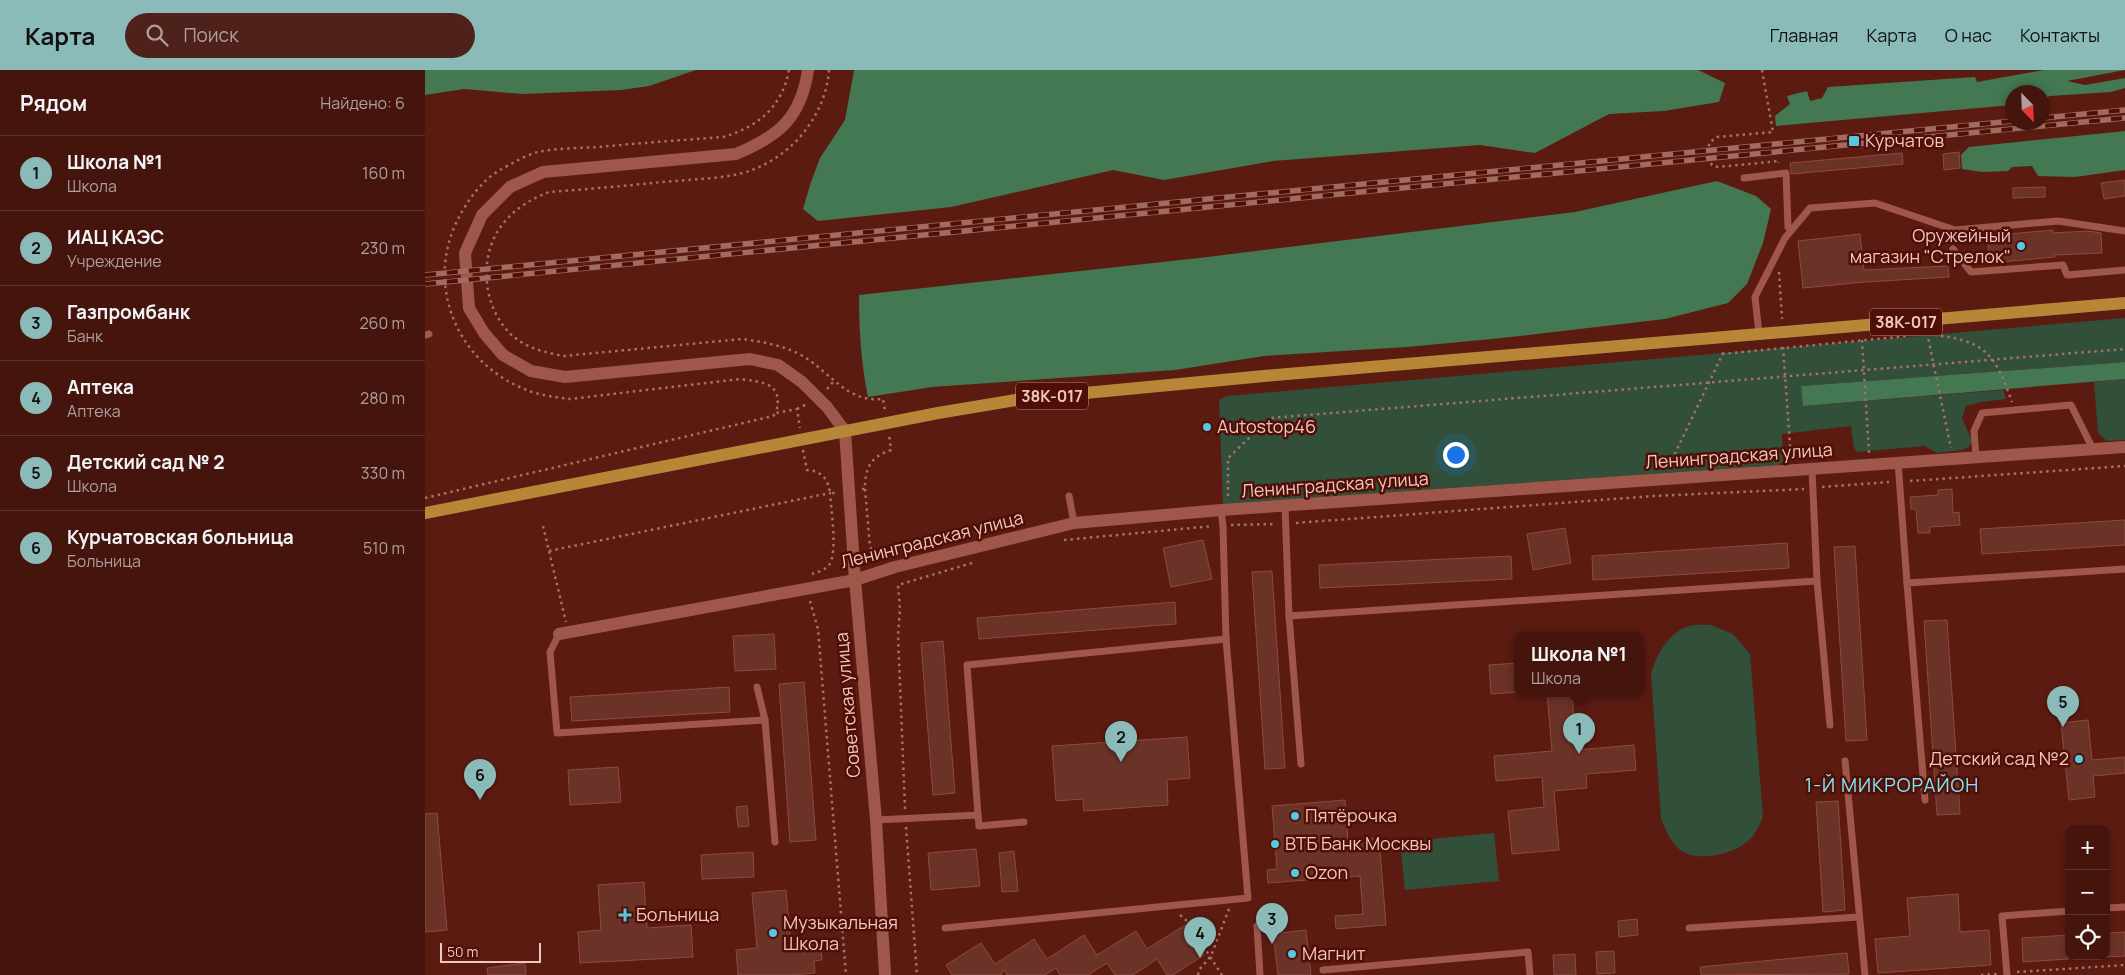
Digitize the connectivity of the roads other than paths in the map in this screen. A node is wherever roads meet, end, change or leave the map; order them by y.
1 (808, 70) edge
2 (1744, 178) dead end
3 (1791, 230) junction
4 (2125, 231) edge
5 (1953, 249) dead end
6 (2125, 270) edge
7 (2125, 303) edge
8 (1759, 334) junction
9 (845, 431) junction
10 (2125, 447) edge
11 (2093, 450) junction
12 (1976, 457) junction
13 (1898, 462) junction
14 (1811, 469) junction
15 (1069, 496) dead end
16 (1285, 506) junction
17 (1224, 510) junction
18 (425, 513) edge
19 (1074, 523) junction
20 (2125, 569) edge
21 (855, 580) junction
22 (1817, 581) junction
23 (1907, 583) junction
24 (1289, 616) junction
25 (564, 633) joint
26 (1227, 639) junction
27 (757, 687) dead end
28 (765, 720) junction
29 (1829, 725) dead end
30 (1845, 761) dead end
31 (1301, 764) dead end
32 (1925, 800) dead end
33 (978, 815) junction
34 (876, 820) junction
35 (1023, 822) dead end
36 (775, 842) dead end
37 (2125, 907) edge
38 (2110, 908) edge
39 (2065, 911) edge
40 (1859, 917) junction
41 (1257, 926) dead end
42 (945, 928) dead end
43 (1689, 928) dead end
44 (1323, 970) dead end
45 (2007, 974) edge
46 (885, 975) edge
47 (1260, 975) edge
48 (1530, 975) edge
49 (1865, 975) edge

1 - 9 street
2 - 3 lane
3 - 4 lane
3 - 8 lane
5 - 6 lane
7 - 8 main road, 38К-017
8 - 9 main road, 38К-017
9 - 18 main road, 38К-017
9 - 21 street, Советская улица
10 - 11 street, Ленинградская улица
11 - 12 street, Ленинградская улица
11 - 12 lane
12 - 13 street, Ленинградская улица
13 - 14 street, Ленинградская улица
13 - 23 lane
14 - 16 street, Ленинградская улица
14 - 22 lane
15 - 19 lane
16 - 17 street, Ленинградская улица
16 - 24 lane
17 - 19 street, Ленинградская улица
17 - 26 lane
19 - 21 street, Ленинградская улица
20 - 23 lane
21 - 25 street, Ленинградская улица
21 - 34 street, Советская улица
22 - 24 lane
22 - 29 lane
23 - 32 lane
24 - 31 lane
25 - 28 lane
26 - 33 lane
26 - 42 lane
27 - 28 lane
28 - 36 lane
30 - 40 lane
33 - 34 lane
33 - 35 lane
34 - 46 street, Советская улица
37 - 38 lane
39 - 45 lane
40 - 43 lane
40 - 49 lane
41 - 47 lane
44 - 48 lane

